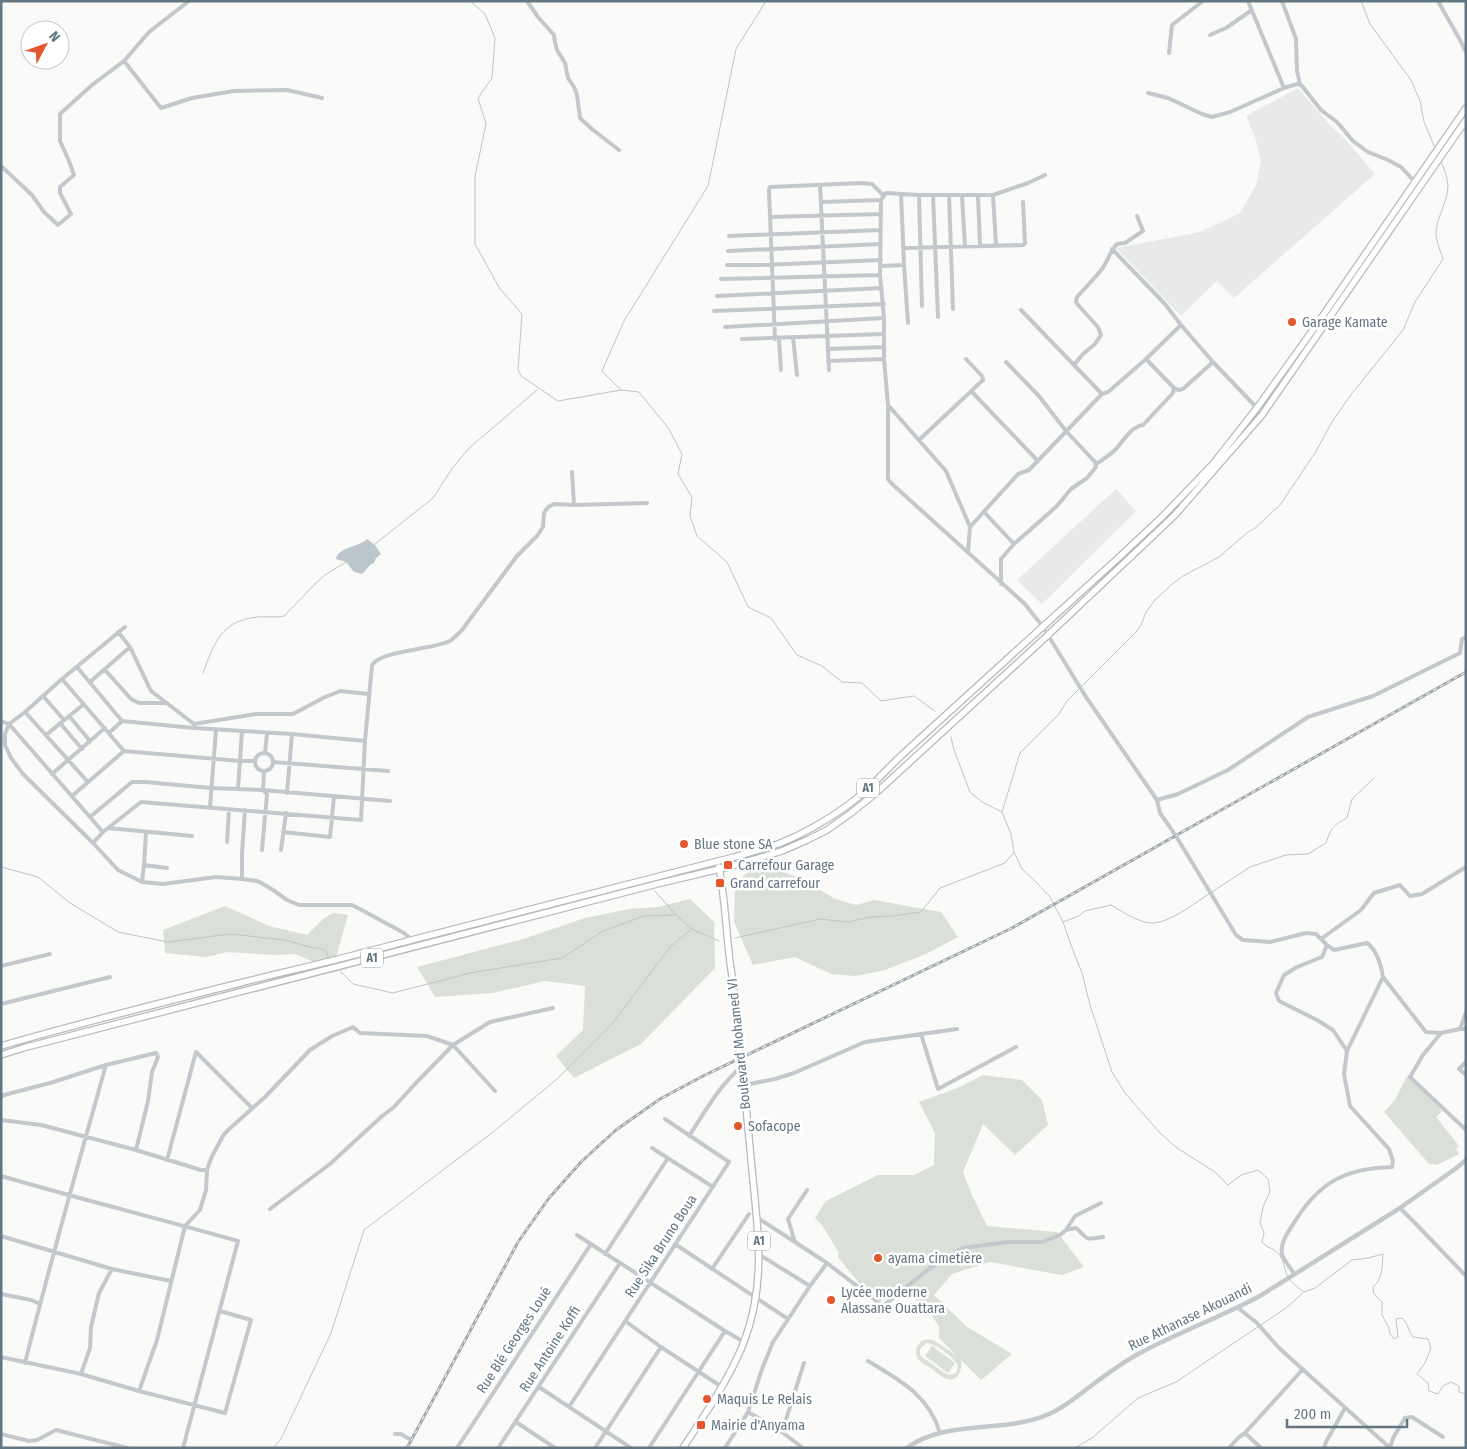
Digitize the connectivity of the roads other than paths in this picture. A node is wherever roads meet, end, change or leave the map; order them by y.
1 (189, 1) edge
2 (527, 1) edge
3 (1203, 1) edge
4 (1248, 1) edge
5 (1282, 1) edge
6 (1438, 1) edge
7 (1252, 10) junction
8 (1210, 35) dead end
9 (1466, 52) edge
10 (1169, 53) dead end
11 (124, 61) junction
12 (1300, 84) junction
13 (1284, 88) junction
14 (1148, 93) dead end
15 (322, 98) dead end
16 (1466, 108) edge
17 (1466, 120) edge
18 (619, 150) dead end
19 (1, 166) edge
20 (1045, 175) dead end
21 (1415, 182) junction
22 (820, 185) junction
23 (902, 194) junction
24 (884, 195) junction
25 (993, 195) junction
26 (919, 196) junction
27 (933, 196) junction
28 (949, 196) junction
29 (962, 196) junction
30 (978, 196) junction
31 (880, 200) junction
32 (821, 202) junction
33 (1023, 202) dead end
34 (881, 214) junction
35 (822, 216) junction
36 (1137, 216) dead end
37 (770, 217) junction
38 (881, 230) junction
39 (823, 232) junction
40 (770, 234) junction
41 (729, 236) dead end
42 (881, 244) junction
43 (996, 245) junction
44 (824, 246) junction
45 (951, 246) junction
46 (965, 246) junction
47 (980, 246) junction
48 (935, 247) junction
49 (903, 248) junction
50 (920, 248) junction
51 (771, 249) junction
52 (1112, 249) junction
53 (728, 250) dead end
54 (881, 260) junction
55 (824, 262) junction
56 (772, 264) junction
57 (727, 265) dead end
58 (904, 265) junction
59 (881, 266) junction
60 (880, 274) junction
61 (825, 276) junction
62 (773, 278) junction
63 (721, 280) dead end
64 (882, 288) junction
65 (826, 291) junction
66 (773, 293) junction
67 (717, 296) dead end
68 (884, 304) junction
69 (827, 306) junction
70 (922, 306) dead end
71 (773, 308) junction
72 (953, 309) dead end
73 (1021, 310) dead end
74 (714, 311) dead end
75 (938, 317) dead end
76 (884, 318) junction
77 (827, 321) junction
78 (774, 323) junction
79 (908, 323) dead end
80 (1180, 325) junction
81 (725, 327) dead end
82 (884, 334) junction
83 (828, 336) junction
84 (793, 338) junction
85 (742, 339) dead end
86 (777, 339) junction
87 (884, 348) junction
88 (828, 349) junction
89 (1146, 358) junction
90 (884, 359) junction
91 (966, 359) dead end
92 (828, 361) junction
93 (1006, 362) dead end
94 (1213, 362) junction
95 (1074, 365) junction
96 (781, 370) dead end
97 (829, 370) dead end
98 (797, 375) dead end
99 (1174, 388) junction
100 (971, 391) junction
101 (1102, 394) junction
102 (888, 405) junction
103 (1257, 408) junction
104 (1066, 431) junction
105 (919, 440) junction
106 (1037, 460) junction
107 (1096, 464) junction
108 (572, 472) dead end
109 (646, 503) dead end
110 (574, 505) junction
111 (984, 512) junction
112 (970, 527) junction
113 (1014, 544) junction
114 (968, 552) junction
115 (1001, 584) junction
116 (125, 627) dead end
117 (1043, 627) junction
118 (118, 632) junction
119 (1047, 636) junction
120 (1466, 637) edge
121 (130, 647) junction
122 (77, 667) junction
123 (105, 670) junction
124 (62, 679) junction
125 (90, 682) junction
126 (370, 694) junction
127 (43, 696) junction
128 (166, 703) junction
129 (84, 704) junction
130 (25, 712) junction
131 (69, 716) junction
132 (1, 721) edge
133 (122, 721) junction
134 (62, 722) junction
135 (9, 724) junction
136 (194, 726) junction
137 (105, 728) junction
138 (216, 730) junction
139 (242, 731) junction
140 (109, 733) junction
141 (267, 733) junction
142 (292, 734) junction
143 (46, 735) junction
144 (90, 741) junction
145 (365, 741) junction
146 (82, 748) junction
147 (124, 751) junction
148 (265, 753) junction
149 (214, 758) junction
150 (68, 760) junction
151 (240, 761) junction
152 (255, 761) junction
153 (273, 762) junction
154 (289, 764) junction
155 (364, 768) junction
156 (388, 771) dead end
157 (264, 772) junction
158 (52, 774) junction
159 (88, 782) junction
160 (211, 788) junction
161 (238, 789) junction
162 (263, 790) junction
163 (287, 793) junction
164 (72, 796) junction
165 (334, 796) junction
166 (362, 798) junction
167 (1157, 800) junction
168 (390, 801) dead end
169 (210, 807) junction
170 (229, 809) junction
171 (245, 810) junction
172 (266, 812) junction
173 (286, 814) junction
174 (90, 817) junction
175 (333, 817) junction
176 (108, 828) junction
177 (103, 832) junction
178 (146, 832) junction
179 (283, 832) junction
180 (192, 836) dead end
181 (227, 842) dead end
182 (93, 843) junction
183 (262, 850) dead end
184 (281, 850) dead end
185 (718, 861) junction
186 (144, 865) junction
187 (1466, 867) edge
188 (166, 868) dead end
189 (720, 870) junction
190 (242, 879) junction
191 (142, 882) junction
192 (1321, 939) junction
193 (412, 940) junction
194 (1327, 946) junction
195 (50, 954) dead end
196 (1, 966) edge
197 (110, 977) dead end
198 (1383, 977) junction
199 (1, 1004) edge
200 (553, 1008) dead end
201 (1466, 1012) edge
202 (957, 1029) dead end
203 (1460, 1029) junction
204 (1466, 1030) edge
205 (1441, 1033) junction
206 (921, 1034) junction
207 (453, 1045) junction
208 (1, 1046) edge
209 (1016, 1047) dead end
210 (1347, 1051) junction
211 (1, 1055) edge
212 (1466, 1062) edge
213 (106, 1065) junction
214 (741, 1066) junction
215 (1466, 1075) edge
216 (744, 1085) junction
217 (494, 1092) dead end
218 (1, 1097) edge
219 (252, 1108) junction
220 (665, 1119) dead end
221 (1, 1120) edge
222 (1466, 1130) edge
223 (690, 1136) junction
224 (86, 1137) junction
225 (652, 1148) dead end
226 (136, 1150) junction
227 (668, 1158) junction
228 (167, 1160) junction
229 (1466, 1160) edge
230 (206, 1170) junction
231 (1, 1176) edge
232 (713, 1187) junction
233 (807, 1190) dead end
234 (70, 1196) junction
235 (1101, 1202) dead end
236 (1400, 1208) junction
237 (270, 1209) dead end
238 (749, 1214) dead end
239 (758, 1218) junction
240 (186, 1226) junction
241 (1066, 1230) junction
242 (577, 1235) dead end
243 (1, 1236) edge
244 (1104, 1237) dead end
245 (795, 1242) junction
246 (591, 1244) junction
247 (675, 1244) junction
248 (53, 1252) junction
249 (605, 1254) junction
250 (760, 1255) junction
251 (827, 1262) junction
252 (620, 1263) junction
253 (112, 1269) junction
254 (712, 1269) junction
255 (1293, 1275) junction
256 (1466, 1276) edge
257 (171, 1281) junction
258 (651, 1283) junction
259 (810, 1286) junction
260 (1, 1294) edge
261 (756, 1298) junction
262 (40, 1304) junction
263 (1238, 1308) junction
264 (220, 1311) junction
265 (788, 1319) junction
266 (625, 1321) junction
267 (725, 1332) junction
268 (744, 1342) junction
269 (661, 1347) junction
270 (1, 1357) edge
271 (868, 1361) dead end
272 (25, 1363) junction
273 (804, 1363) dead end
274 (1303, 1369) junction
275 (699, 1372) junction
276 (81, 1374) junction
277 (539, 1387) junction
278 (722, 1388) junction
279 (139, 1391) junction
280 (195, 1406) junction
281 (569, 1407) junction
282 (1345, 1408) junction
283 (748, 1412) junction
284 (516, 1422) junction
285 (606, 1431) junction
286 (782, 1432) junction
287 (940, 1432) junction
288 (1245, 1433) junction
289 (1, 1434) edge
290 (395, 1434) dead end
291 (1443, 1437) dead end
292 (411, 1440) dead end
293 (1323, 1447) edge
294 (127, 1448) edge
295 (183, 1448) edge
296 (457, 1448) edge
297 (498, 1448) edge
298 (555, 1448) edge
299 (595, 1448) edge
300 (631, 1448) edge
301 (649, 1448) edge
302 (683, 1448) edge
303 (725, 1448) edge
304 (804, 1448) edge
305 (907, 1448) edge
306 (1229, 1448) edge
307 (1261, 1448) edge
308 (1390, 1448) edge

1 - 11 street
2 - 18 street
3 - 10 street
4 - 7 street
5 - 12 street
6 - 9 street
7 - 8 street
7 - 13 street
11 - 15 street
11 - 19 street
12 - 13 street
12 - 21 street
13 - 14 street
16 - 21 main road, A1
17 - 119 main road, A1
20 - 25 street
21 - 103 main road, A1
22 - 24 street
22 - 32 street
22 - 37 street
23 - 24 street
23 - 26 street
23 - 49 street
24 - 31 street
25 - 30 street
25 - 43 street
26 - 27 street
26 - 50 street
27 - 28 street
27 - 48 street
28 - 29 street
28 - 45 street
29 - 30 street
29 - 46 street
30 - 47 street
31 - 32 street
31 - 34 street
32 - 35 street
33 - 43 street
34 - 35 street
34 - 38 street
35 - 37 street
35 - 39 street
36 - 52 street
37 - 40 street
38 - 39 street
38 - 42 street
39 - 40 street
39 - 44 street
40 - 41 street
40 - 51 street
42 - 44 street
42 - 54 street
43 - 47 street
44 - 51 street
44 - 55 street
45 - 46 street
45 - 48 street
45 - 72 street
46 - 47 street
48 - 50 street
48 - 75 street
49 - 50 street
49 - 58 street
50 - 70 street
51 - 53 street
51 - 56 street
52 - 80 street
52 - 95 street
54 - 55 street
54 - 59 street
55 - 56 street
55 - 61 street
56 - 57 street
56 - 62 street
58 - 59 street
58 - 79 street
59 - 60 street
60 - 61 street
60 - 64 street
61 - 62 street
61 - 65 street
62 - 63 street
62 - 66 street
64 - 65 street
64 - 68 street
65 - 66 street
65 - 69 street
66 - 67 street
66 - 71 street
68 - 69 street
68 - 76 street
69 - 71 street
69 - 77 street
71 - 74 street
71 - 78 street
73 - 95 street
76 - 77 street
76 - 82 street
77 - 78 street
77 - 83 street
78 - 81 street
78 - 86 street
80 - 89 street
80 - 94 street
82 - 83 street
82 - 87 street
83 - 84 street
83 - 88 street
84 - 86 street
84 - 98 street
85 - 86 street
86 - 96 street
87 - 88 street
87 - 90 street
88 - 92 street
89 - 99 street
89 - 101 street
90 - 92 street
90 - 102 street
91 - 100 street
92 - 97 street
93 - 104 street
94 - 99 street
94 - 103 street
95 - 101 street
99 - 107 street
100 - 105 street
100 - 106 street
101 - 104 street
102 - 105 street
102 - 114 street
103 - 117 main road, A1
104 - 106 street
104 - 107 street
105 - 112 street
106 - 111 street
107 - 113 street
108 - 110 street
109 - 110 street
110 - 126 street
111 - 112 street
111 - 113 street
112 - 114 street
113 - 115 street
114 - 115 street
115 - 117 street
116 - 118 street
117 - 119 street
117 - 185 main road, A1
118 - 121 street
118 - 122 street
119 - 167 street
119 - 189 main road, A1
120 - 167 street
121 - 123 street
121 - 128 street
122 - 124 street
122 - 125 street
123 - 125 street
123 - 128 street
124 - 127 street
124 - 129 street
125 - 133 street
126 - 136 street
126 - 145 street
127 - 130 street
127 - 134 street
128 - 136 street
129 - 131 street
129 - 137 street
130 - 135 street
130 - 143 street
131 - 134 street
131 - 144 street
132 - 135 street
133 - 136 street
133 - 140 street
134 - 143 street
134 - 146 street
135 - 158 street
135 - 182 street
136 - 138 street
137 - 140 street
137 - 144 street
138 - 139 street
138 - 149 street
139 - 141 street
139 - 151 street
140 - 147 street
141 - 142 street
141 - 148 street
142 - 145 street
142 - 154 street
143 - 150 street
144 - 146 street
145 - 155 street
146 - 150 street
147 - 149 street
147 - 159 street
148 - 152 street
148 - 153 street
149 - 151 street
149 - 160 street
150 - 158 street
150 - 159 street
151 - 152 street
151 - 161 street
152 - 157 street
153 - 154 street
153 - 157 street
154 - 155 street
154 - 163 street
155 - 156 street
155 - 166 street
157 - 162 street
158 - 164 street
159 - 164 street
160 - 161 street
160 - 169 street
160 - 174 street
161 - 162 street
162 - 163 street
162 - 172 street
163 - 165 street
164 - 174 street
165 - 166 street
165 - 175 street
166 - 168 street
166 - 175 street
167 - 192 street
169 - 170 street
169 - 176 street
170 - 171 street
170 - 181 street
171 - 172 street
171 - 190 street
172 - 173 street
172 - 183 street
173 - 175 street
173 - 179 street
174 - 177 street
175 - 179 street
176 - 177 street
176 - 178 street
177 - 182 street
178 - 180 street
178 - 186 street
179 - 184 street
182 - 191 street
185 - 189 main road, Boulevard Mohamed VI / A1
185 - 193 main road, A1
186 - 188 street
186 - 191 street
187 - 192 street
189 - 211 main road, A1
189 - 214 main road, Boulevard Mohamed VI / A1, bridge
190 - 191 street
190 - 193 street
192 - 194 street
193 - 208 main road, A1
194 - 198 street
194 - 210 street
195 - 196 street
197 - 199 street
198 - 205 street
198 - 210 street
200 - 207 street
201 - 203 street
202 - 206 street
203 - 204 street
203 - 205 street
205 - 222 street
206 - 209 street
206 - 216 street
207 - 217 street
207 - 219 street
207 - 237 street
210 - 255 street
212 - 215 street
213 - 218 street
213 - 224 street
213 - 226 street
214 - 216 main road, Boulevard Mohamed VI / A1
214 - 223 street
216 - 239 main road, Boulevard Mohamed VI / A1
219 - 228 street
219 - 230 street
220 - 223 street, Rue Sika Bruno Boua
221 - 224 street
223 - 232 street, Rue Sika Bruno Boua
224 - 226 street
224 - 234 street
225 - 227 street
226 - 228 street
227 - 232 street
227 - 249 street
228 - 230 street
229 - 236 street, Rue Athanase Akouandi
230 - 240 street
231 - 234 street
232 - 247 street, Rue Sika Bruno Boua
233 - 245 street
234 - 240 street
234 - 248 street
235 - 241 street
236 - 255 street, Rue Athanase Akouandi
236 - 256 street
238 - 254 street
239 - 245 street
239 - 250 main road, Boulevard Mohamed VI / A1
240 - 257 street
240 - 264 street
241 - 244 street
241 - 251 street
242 - 246 street
243 - 248 street
245 - 251 street
246 - 249 street
246 - 296 street, Rue Blé Georges Loué
247 - 254 street
247 - 258 street, Rue Sika Bruno Boua
248 - 253 street
248 - 262 street
249 - 252 street
250 - 259 street
250 - 261 main road, Boulevard Mohamed VI / A1
251 - 259 street
252 - 258 street
252 - 277 street, Rue Antoine Koffi
253 - 257 street
253 - 276 street
254 - 261 street
255 - 263 street, Rue Athanase Akouandi
257 - 279 street
258 - 266 street, Rue Sika Bruno Boua
258 - 267 street
259 - 265 street
260 - 262 street
261 - 265 street
261 - 268 main road, Boulevard Mohamed VI / A1
262 - 272 street
263 - 274 street
263 - 287 street, Rue Athanase Akouandi
264 - 280 street
264 - 280 street
265 - 283 street
266 - 269 street
266 - 281 street, Rue Sika Bruno Boua
267 - 268 street
267 - 275 street
268 - 278 main road, Boulevard Mohamed VI / A1
269 - 275 street
269 - 285 street
270 - 272 street
271 - 287 street
272 - 276 street
273 - 286 street
274 - 282 street
274 - 288 street
275 - 278 street
275 - 301 street
276 - 279 street
277 - 281 street
277 - 284 street, Rue Antoine Koffi
278 - 302 main road, Boulevard Mohamed VI / A1
279 - 280 street
280 - 295 street
281 - 285 street
282 - 293 street
282 - 308 street
283 - 286 street
283 - 303 street
284 - 297 street, Rue Antoine Koffi
284 - 298 street
285 - 299 street
285 - 300 street
286 - 304 street
287 - 305 street, Rue Athanase Akouandi
288 - 306 street
288 - 307 street
289 - 294 street
290 - 292 street
291 - 308 street

